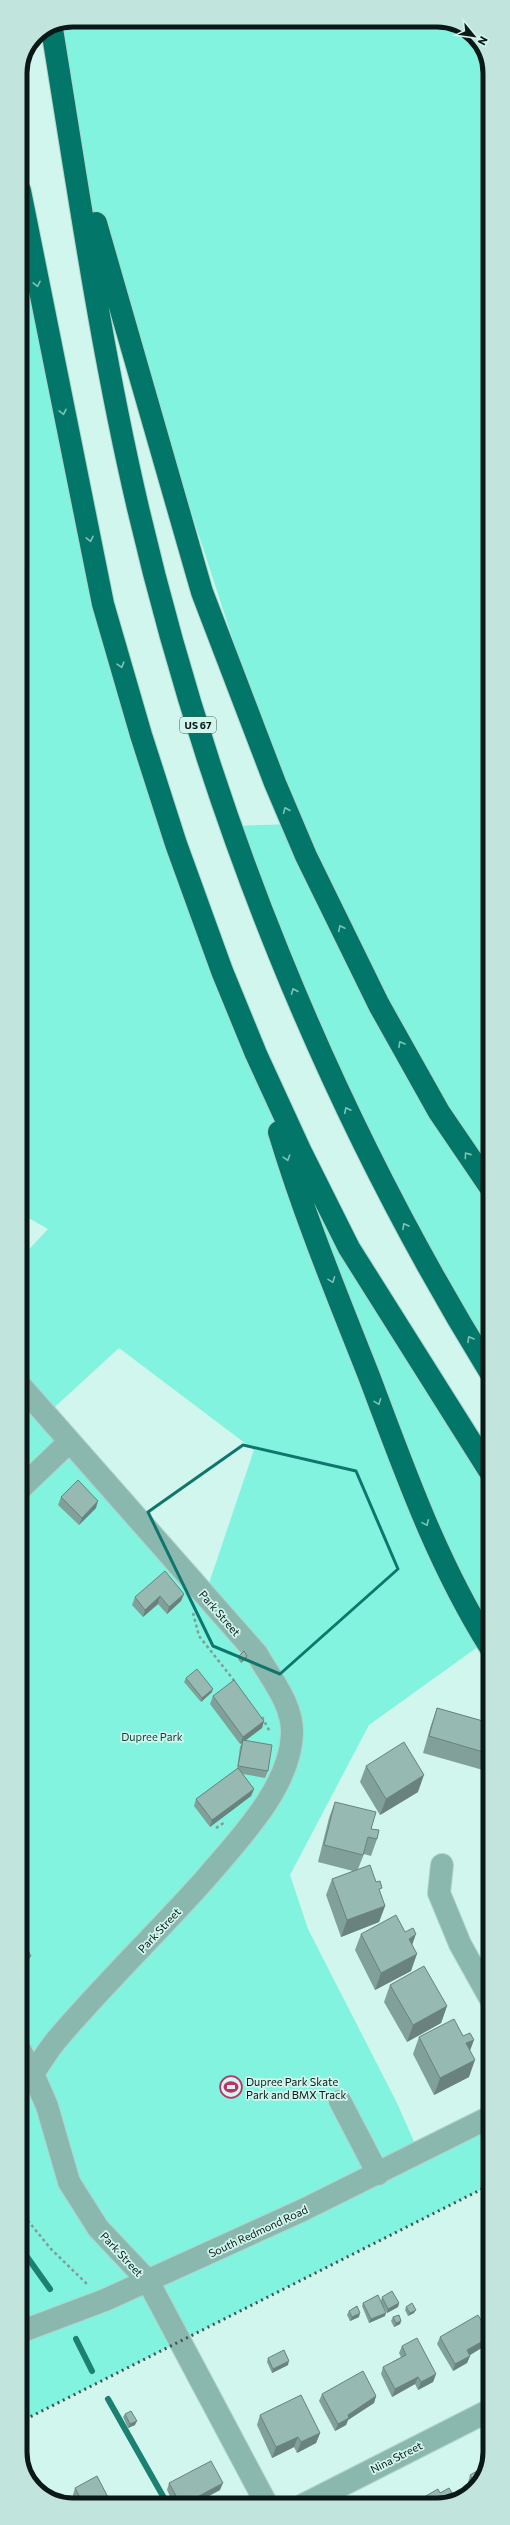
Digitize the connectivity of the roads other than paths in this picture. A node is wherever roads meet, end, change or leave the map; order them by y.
1 (52, 32) edge
2 (70, 140) junction
3 (27, 226) edge
4 (256, 1054) junction
5 (483, 1177) edge
6 (483, 1360) edge
7 (27, 1393) edge
8 (69, 1442) junction
9 (483, 1461) edge
10 (27, 1482) edge
11 (483, 1635) edge
12 (442, 1865) dead end
13 (483, 1985) edge
14 (27, 2063) edge
15 (33, 2074) junction
16 (340, 2101) dead end
17 (483, 2121) edge
18 (378, 2174) junction
19 (148, 2281) junction
20 (27, 2329) edge
21 (483, 2414) edge
22 (264, 2498) edge
23 (315, 2498) edge

1 - 2 highway, US 67
5 -> 2 highway
6 -> 2 highway, US 67
3 -> 4 highway
4 - 9 highway
4 -> 11 highway
7 - 8 street, Park Street
8 - 10 street
8 - 15 street, Park Street
12 - 13 street
14 - 15 street
15 - 19 street, Park Street
16 - 18 street
17 - 18 street, South Redmond Road
18 - 19 street, South Redmond Road
19 - 20 street, South Redmond Road
19 - 22 street, Park Street
21 - 23 street, Nina Street

